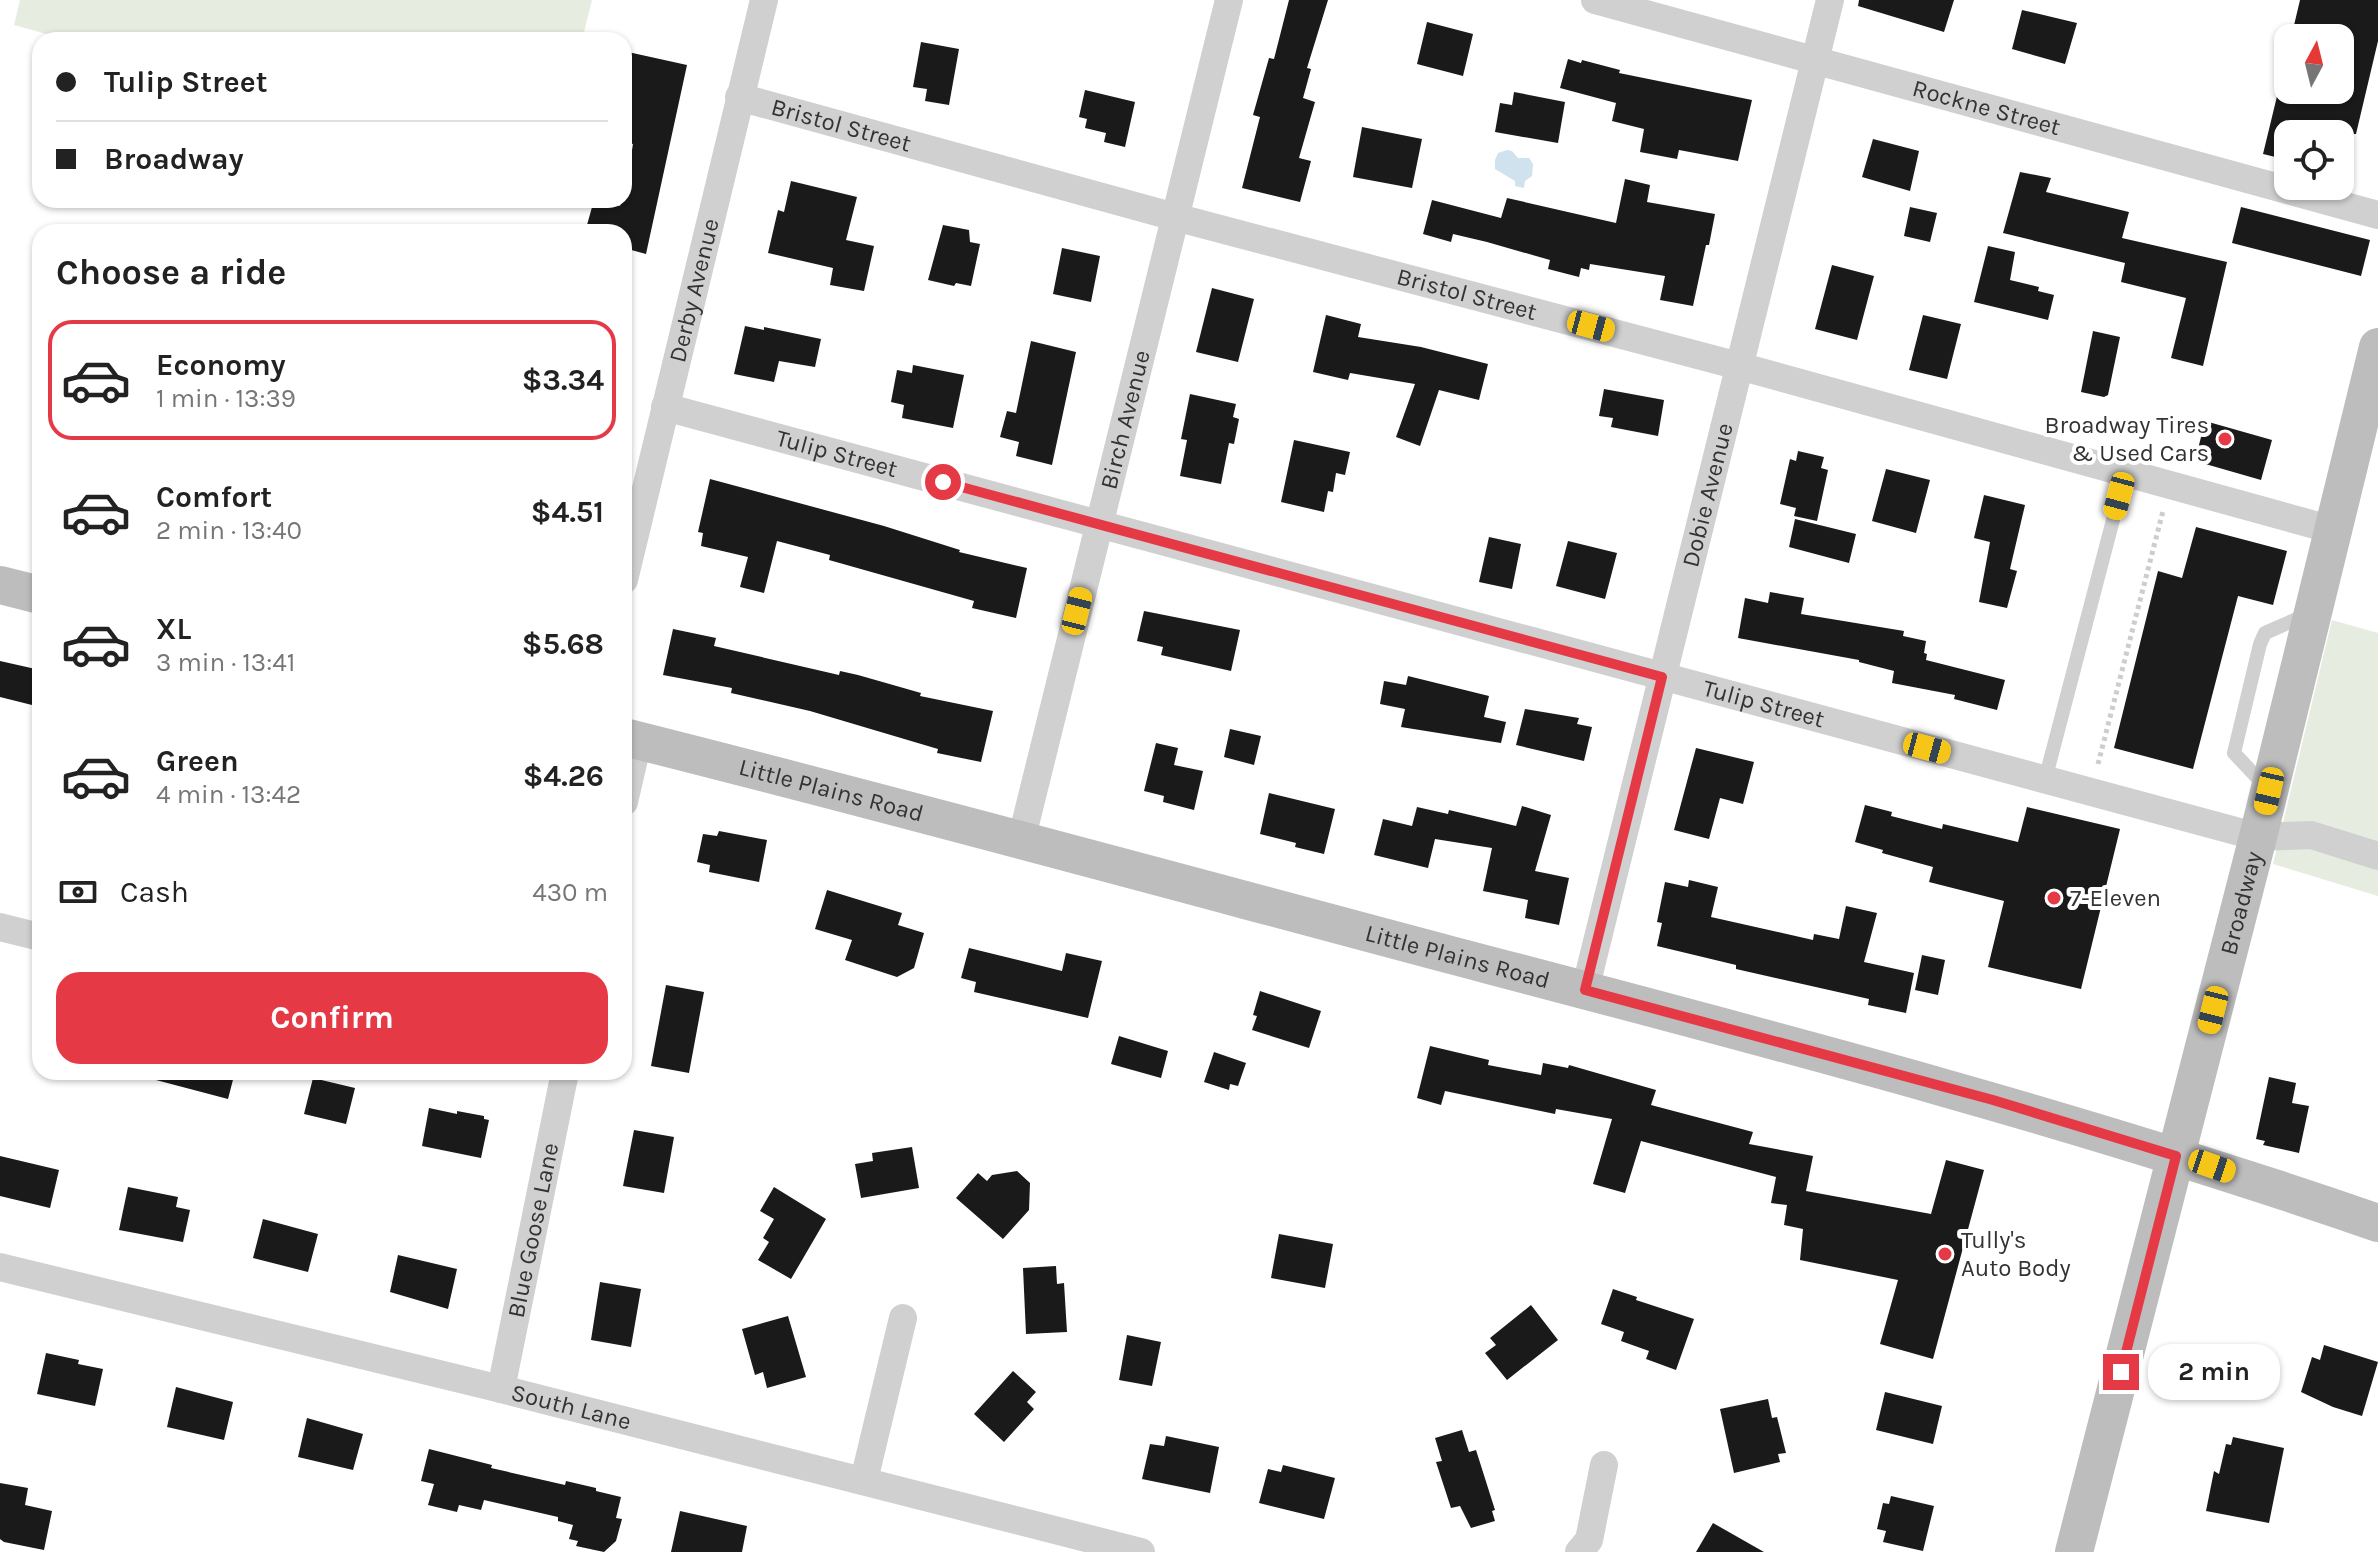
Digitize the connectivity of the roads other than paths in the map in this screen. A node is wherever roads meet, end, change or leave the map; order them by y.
1 (764, 0) edge
2 (1229, 0) edge
3 (1595, 0) edge
4 (1830, 0) edge
5 (1815, 59) junction
6 (739, 97) junction
7 (2378, 215) edge
8 (1175, 217) junction
9 (2378, 347) edge
10 (1739, 366) junction
11 (665, 407) junction
12 (2366, 453) edge
13 (2125, 474) junction
14 (1098, 524) junction
15 (2333, 530) junction
16 (632, 546) edge
17 (0, 585) edge
18 (32, 593) edge
19 (1662, 677) junction
20 (632, 739) edge
21 (2045, 780) junction
22 (2258, 837) junction
23 (1021, 841) junction
24 (2378, 856) edge
25 (0, 927) edge
26 (32, 935) edge
27 (1585, 990) junction
28 (563, 1080) edge
29 (2176, 1156) junction
30 (2378, 1223) edge
31 (0, 1267) edge
32 (903, 1318) dead end
33 (501, 1389) junction
34 (1604, 1465) dead end
35 (864, 1480) junction
36 (1141, 1552) edge
37 (1579, 1552) edge
38 (2074, 1552) edge

1 - 6 street, Derby Avenue
2 - 8 street, Birch Avenue
3 - 5 street, Rockne Street
4 - 5 street, Dobie Avenue
5 - 7 street, Rockne Street
5 - 10 street, Dobie Avenue
6 - 8 street, Bristol Street
6 - 11 street, Derby Avenue
8 - 10 street, Bristol Street
8 - 14 street, Birch Avenue
9 - 12 street, Broadway
10 - 13 street, Bristol Street
10 - 19 street, Dobie Avenue
11 - 14 street, Tulip Street
11 - 16 street, Derby Avenue
12 - 15 street, Broadway
13 - 15 street, Bristol Street
13 - 21 lane
14 - 19 street, Tulip Street
14 - 23 street, Birch Avenue
15 - 22 street, Broadway
17 - 18 street
19 - 21 street, Tulip Street
19 - 27 street, Dobie Avenue
20 - 23 street, Little Plains Road
21 - 22 street, Tulip Street
22 - 24 street, Tulip Street
22 - 29 street, Broadway
23 - 27 street, Little Plains Road
25 - 26 street
27 - 29 street, Little Plains Road
28 - 33 street, Blue Goose Lane
29 - 30 street, Little Plains Road
29 - 38 street, Broadway
31 - 33 street, South Lane
32 - 35 street
33 - 35 street, South Lane
34 - 37 street
35 - 36 street, South Lane

